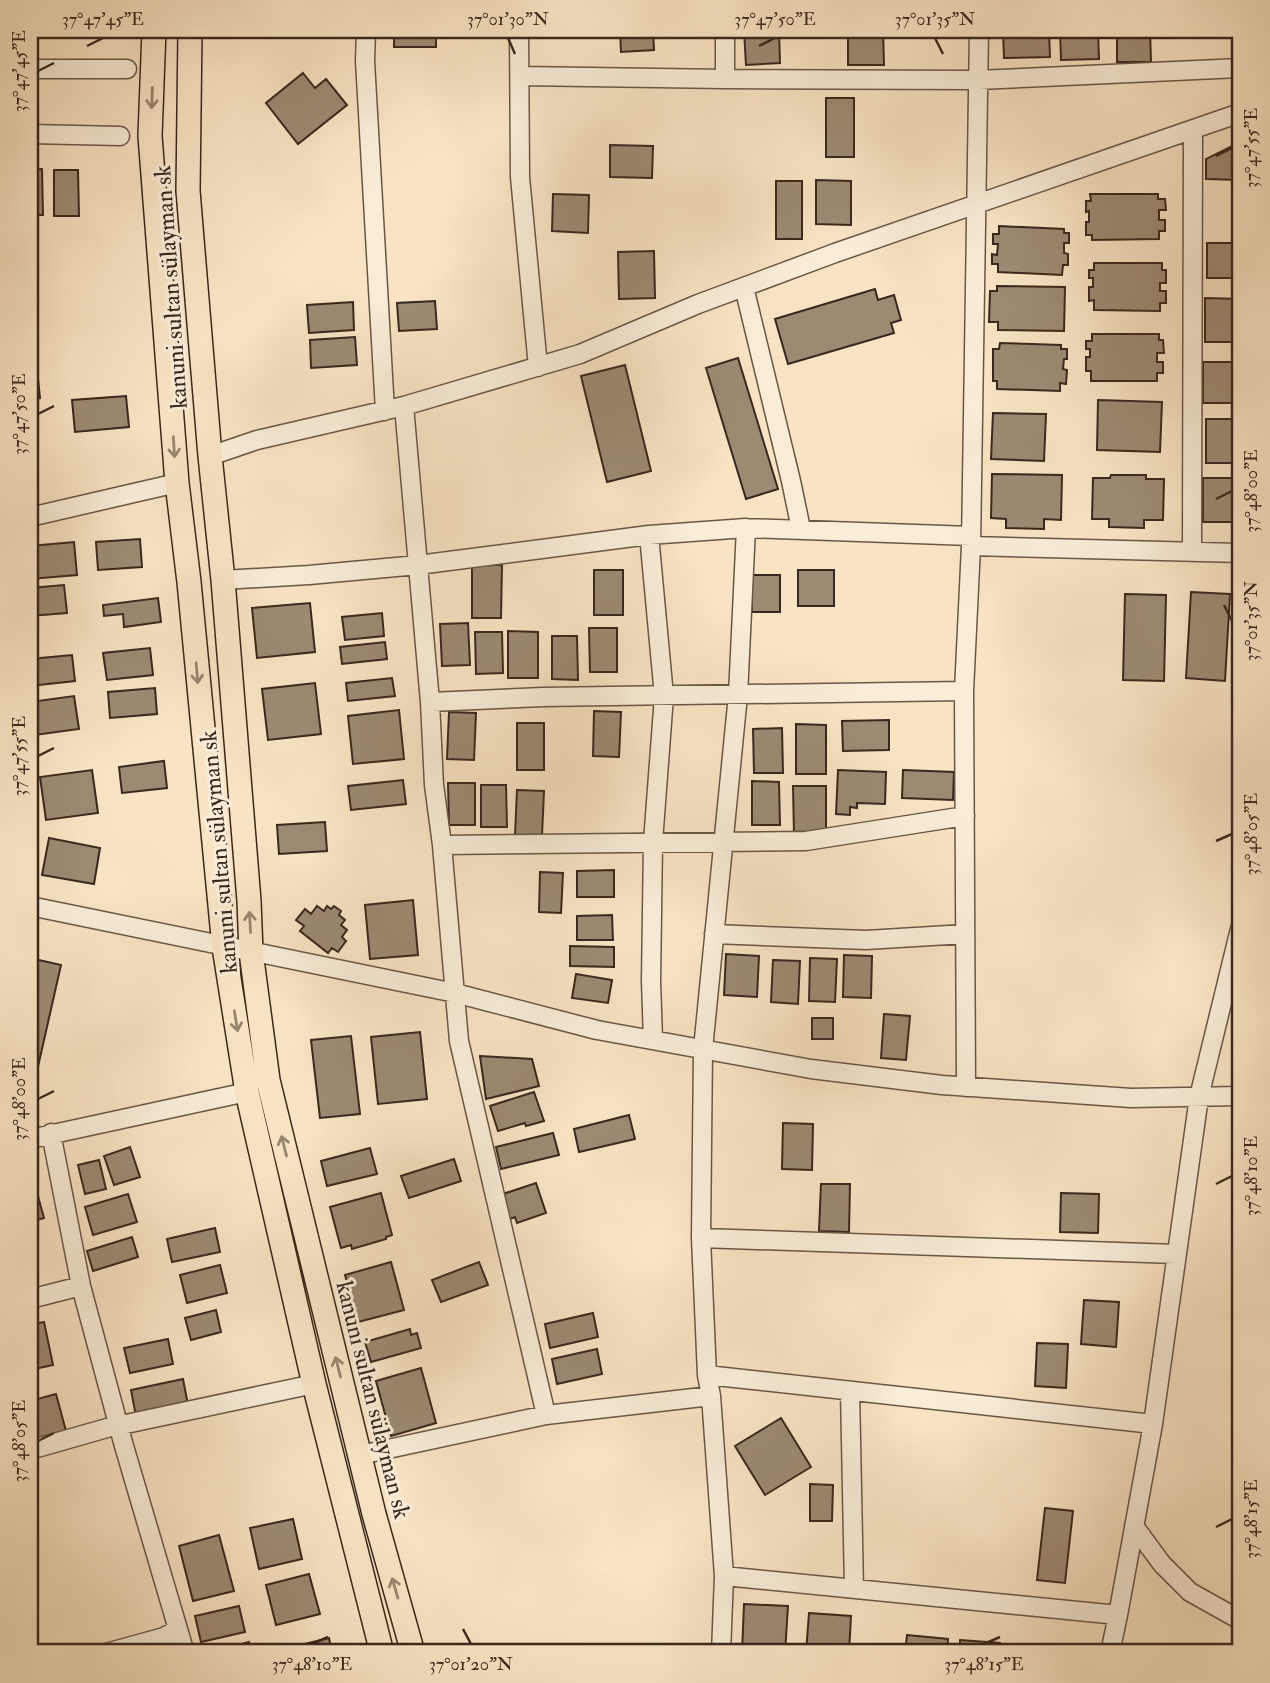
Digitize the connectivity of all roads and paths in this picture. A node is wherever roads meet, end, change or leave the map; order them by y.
1 (154, 30) edge
2 (190, 30) edge
3 (366, 30) edge
4 (519, 30) edge
5 (725, 30) edge
6 (979, 30) edge
7 (1240, 68) edge
8 (30, 69) edge
9 (127, 69) dead end
10 (520, 76) junction
11 (725, 79) junction
12 (978, 80) junction
13 (1240, 113) edge
14 (1193, 129) junction
15 (30, 134) edge
16 (120, 136) dead end
17 (977, 204) junction
18 (744, 287) junction
19 (538, 367) junction
20 (404, 407) junction
21 (385, 411) junction
22 (210, 456) junction
23 (177, 483) junction
24 (30, 517) edge
25 (746, 528) junction
26 (801, 530) junction
27 (649, 535) junction
28 (971, 541) junction
29 (1192, 552) junction
30 (1240, 553) edge
31 (418, 565) junction
32 (223, 580) junction
33 (964, 691) junction
34 (738, 695) junction
35 (664, 696) junction
36 (430, 702) junction
37 (965, 817) junction
38 (723, 841) junction
39 (653, 842) junction
40 (442, 845) junction
41 (30, 906) edge
42 (1240, 929) edge
43 (965, 933) junction
44 (714, 934) junction
45 (224, 947) junction
46 (251, 952) junction
47 (456, 993) junction
48 (653, 1040) junction
49 (703, 1049) junction
50 (966, 1087) junction
51 (247, 1092) junction
52 (1240, 1096) edge
53 (1199, 1097) junction
54 (51, 1133) junction
55 (30, 1139) edge
56 (701, 1238) junction
57 (1177, 1254) junction
58 (81, 1286) junction
59 (30, 1299) edge
60 (707, 1375) junction
61 (314, 1384) junction
62 (850, 1391) junction
63 (711, 1396) junction
64 (546, 1415) junction
65 (1153, 1424) junction
66 (119, 1427) junction
67 (30, 1450) edge
68 (359, 1455) junction
69 (1134, 1525) junction
70 (724, 1576) junction
71 (854, 1589) junction
72 (1118, 1615) junction
73 (1240, 1620) edge
74 (178, 1629) junction
75 (106, 1653) edge
76 (185, 1653) edge
77 (382, 1653) edge
78 (413, 1653) edge
79 (721, 1653) edge
80 (1111, 1653) edge

1 -> 23 main road
2 - 22 main road, kanuni sultan sülayman sk
3 - 21 street
4 - 10 street
5 - 11 street
6 - 12 street
7 - 12 street
8 - 9 street
10 - 11 street
10 - 19 street
11 - 12 street
12 - 17 street
13 - 14 street
14 - 17 street
14 - 29 street
15 - 16 street
17 - 18 street
17 - 28 street
18 - 19 street
18 - 26 street
19 - 20 street
20 - 21 street
20 - 31 street
21 - 22 street
22 - 32 main road, kanuni sultan sülayman sk
23 - 24 street
23 -> 45 main road
25 - 26 street
25 - 27 street
25 - 34 street
26 - 28 street
27 - 31 street
27 - 35 street
28 - 29 street
28 - 33 street
29 - 30 street
31 - 32 street
31 - 36 street
46 -> 32 main road, kanuni sultan sülayman sk
33 - 34 street
33 - 37 street
34 - 35 street
34 - 38 street
35 - 36 street
35 - 39 street
36 - 40 street
37 - 38 street
37 - 43 street
38 - 39 street
38 - 44 street
39 - 40 street
39 - 48 street
40 - 47 street
41 - 45 street
42 - 53 street
43 - 44 street
43 - 50 street
44 - 49 street
45 - 46 street
45 -> 51 main road
46 - 47 street
68 -> 46 main road, kanuni sultan sülayman sk
47 - 48 street
47 - 64 street
48 - 49 street
49 - 50 street
49 - 56 street
50 - 53 street
51 - 54 street
51 - 61 main road
52 - 53 street
53 - 57 street
54 - 55 street
54 - 58 street
56 - 57 street
56 - 60 street
57 - 65 street
58 - 59 street
58 - 66 street
60 - 62 street
60 - 63 street
61 - 66 street
61 - 77 main road
62 - 65 street
62 - 71 street
63 - 64 street
63 - 70 street
64 - 68 street
65 - 69 street
66 - 67 street
66 - 74 street
78 -> 68 main road, kanuni sultan sülayman sk
69 - 72 street
69 - 73 street
70 - 71 street
70 - 79 street
71 - 72 street
72 - 80 street
74 - 75 street
74 - 76 street

